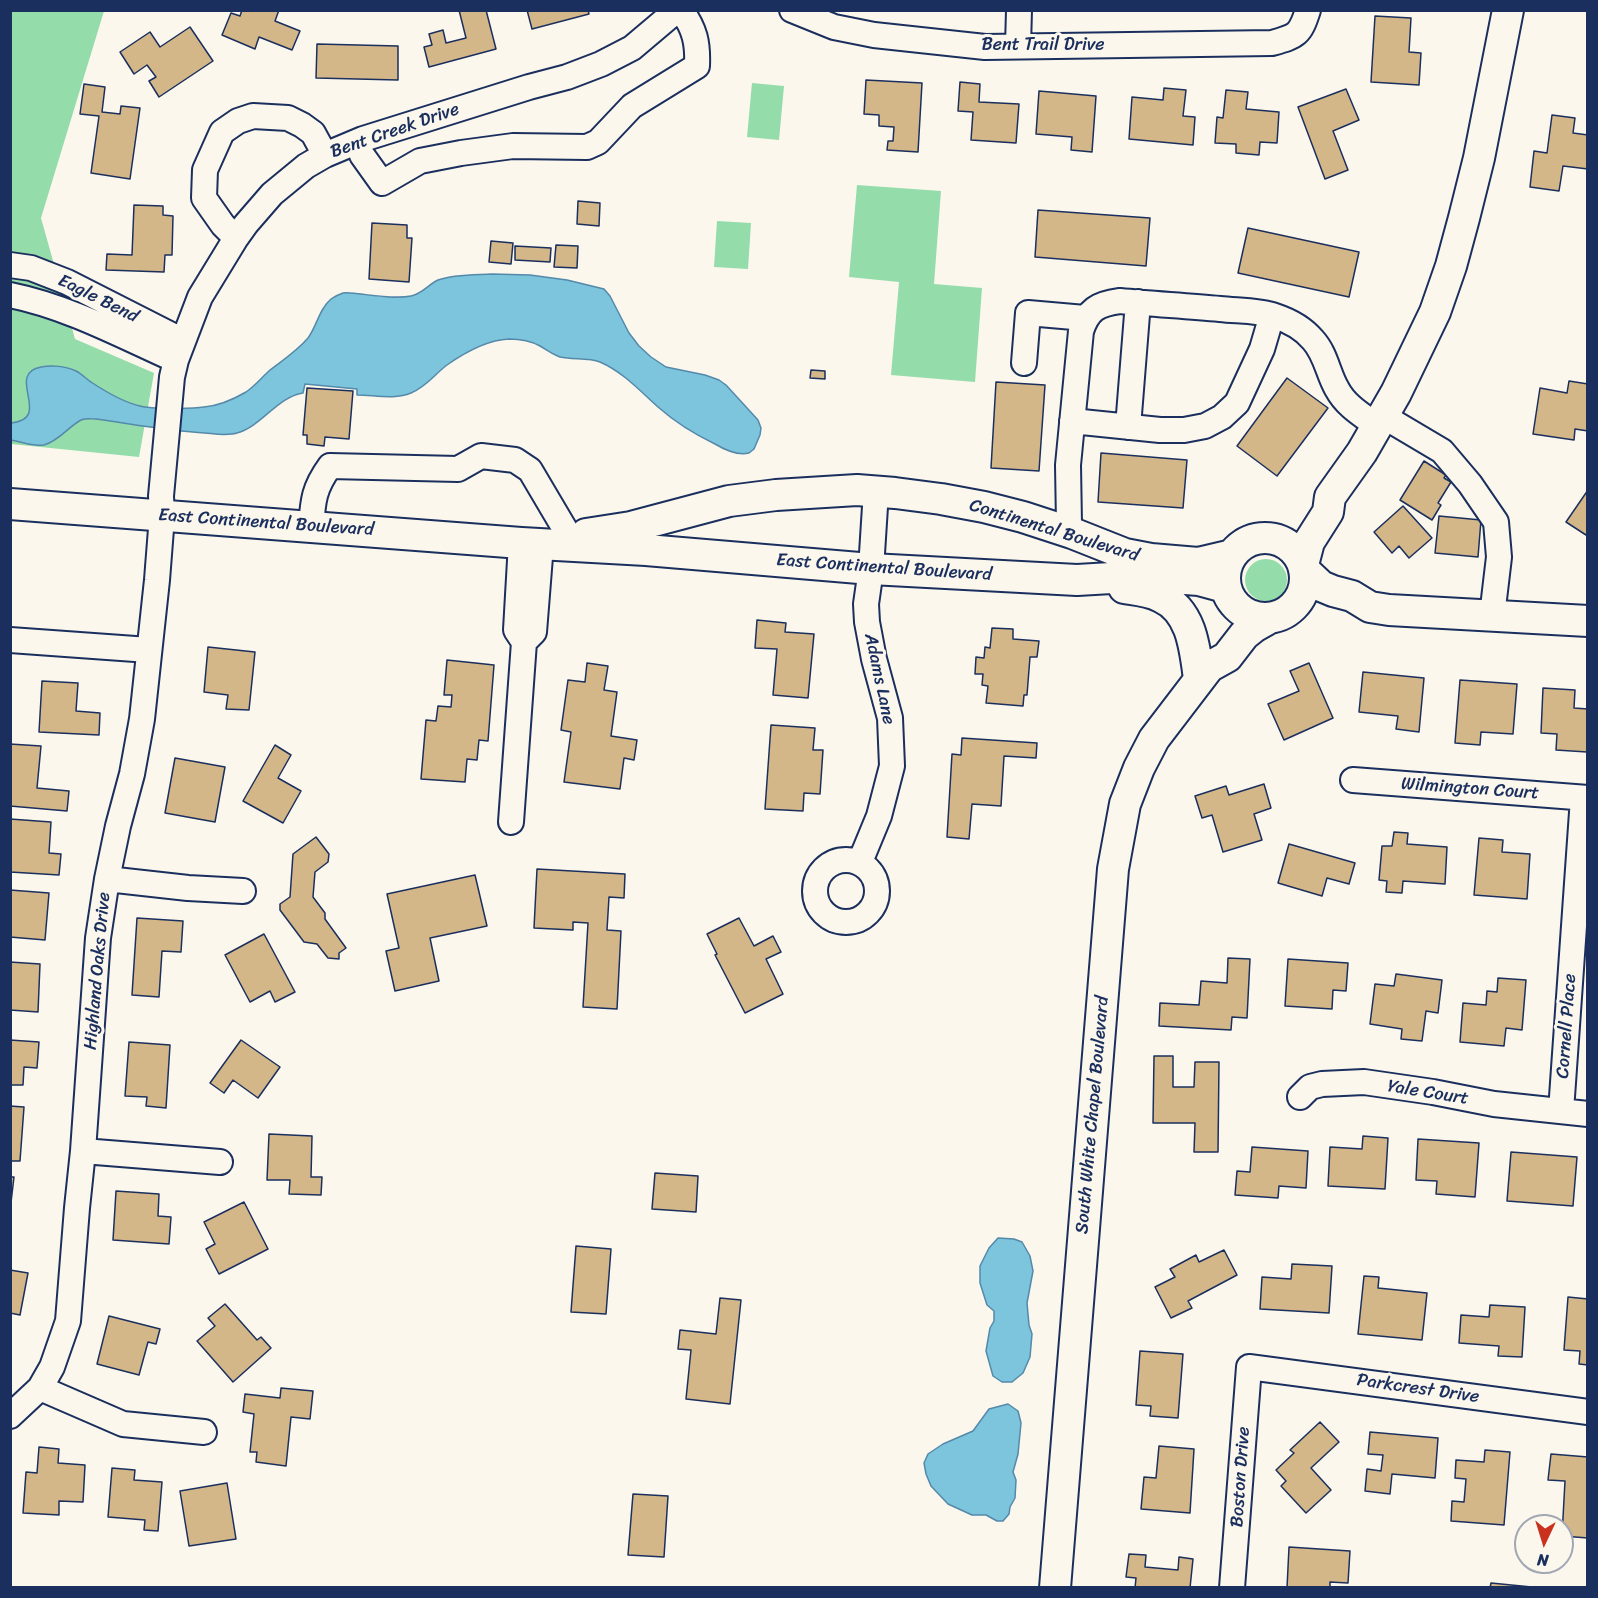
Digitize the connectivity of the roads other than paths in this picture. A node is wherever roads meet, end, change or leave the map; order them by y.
1 (676, 10) edge
2 (681, 10) edge
3 (792, 10) edge
4 (1019, 10) edge
5 (1308, 10) edge
6 (1508, 10) edge
7 (1018, 46) junction
8 (357, 142) junction
9 (325, 155) junction
10 (236, 238) junction
11 (10, 265) edge
12 (10, 295) edge
13 (1138, 302) junction
14 (1272, 315) junction
15 (1085, 318) junction
16 (180, 350) junction
17 (1024, 363) dead end
18 (1072, 421) junction
19 (1380, 421) junction
20 (1128, 427) junction
21 (1068, 465) junction
22 (876, 491) junction
23 (1330, 497) junction
24 (10, 504) edge
25 (162, 516) junction
26 (1039, 522) junction
27 (311, 526) junction
28 (1072, 533) junction
29 (1268, 538) junction
30 (544, 541) junction
31 (1232, 555) junction
32 (1304, 567) junction
33 (871, 569) junction
34 (1077, 580) junction
35 (1228, 593) junction
36 (1370, 607) junction
37 (1280, 614) junction
38 (1492, 616) junction
39 (1587, 621) edge
40 (10, 640) edge
41 (149, 650) junction
42 (1204, 673) junction
43 (1353, 780) dead end
44 (1585, 798) edge
45 (512, 822) dead end
46 (860, 862) dead end
47 (106, 879) junction
48 (243, 891) dead end
49 (1300, 1097) dead end
50 (1561, 1111) junction
51 (1587, 1114) edge
52 (84, 1150) junction
53 (220, 1162) dead end
54 (1249, 1367) joint
55 (40, 1388) junction
56 (1587, 1412) edge
57 (10, 1416) edge
58 (204, 1432) dead end
59 (1055, 1587) edge
60 (1232, 1587) edge

1 - 8 street, Bent Creek Drive
2 - 8 street
3 - 7 street, Bent Trail Drive
4 - 7 street
5 - 7 street, Bent Trail Drive
6 - 19 main road
8 - 9 street, Bent Creek Drive
9 - 10 street, Bent Creek Drive
9 - 10 street
10 - 16 street, Bent Creek Drive
11 - 16 street, Eagle Bend
12 - 16 street, Eagle Bend
13 - 14 street
13 - 15 street
13 - 20 street
14 - 19 street
14 - 20 street
15 - 17 street
15 - 18 street
16 - 25 street, Bent Creek Drive
18 - 20 street
18 - 21 street
19 - 23 main road
19 - 38 street
21 - 26 street
21 - 28 street
22 - 26 main road, Continental Boulevard
22 - 30 main road, Continental Boulevard
22 - 33 street, Adams Lane
23 - 29 main road
23 - 32 main road
24 - 25 main road, East Continental Boulevard
25 - 27 main road, East Continental Boulevard
25 - 41 street, Highland Oaks Drive
26 - 28 main road, Continental Boulevard
27 - 30 main road, East Continental Boulevard
27 - 30 street
28 - 31 main road, Continental Boulevard
29 - 31 main road
29 - 32 main road
30 - 33 main road, East Continental Boulevard
30 - 45 street
31 - 35 main road
32 - 36 main road
32 - 37 main road
33 - 34 main road, East Continental Boulevard
33 - 46 street, Adams Lane
34 - 35 main road, East Continental Boulevard
34 - 42 main road
35 - 37 main road
35 - 42 main road, South White Chapel Boulevard
36 - 37 main road
36 - 38 main road
37 - 42 main road, South White Chapel Boulevard
38 - 39 main road
40 - 41 street
41 - 47 street, Highland Oaks Drive
42 - 59 main road, South White Chapel Boulevard
43 - 44 street, Wilmington Court
44 - 50 street, Cornell Place
47 - 48 street
47 - 52 street, Highland Oaks Drive
49 - 50 street, Yale Court
50 - 51 street, Yale Court
52 - 53 street
52 - 55 street, Highland Oaks Drive
54 - 56 street, Parkcrest Drive
54 - 60 street, Boston Drive
55 - 57 street, Highland Oaks Drive
55 - 58 street

